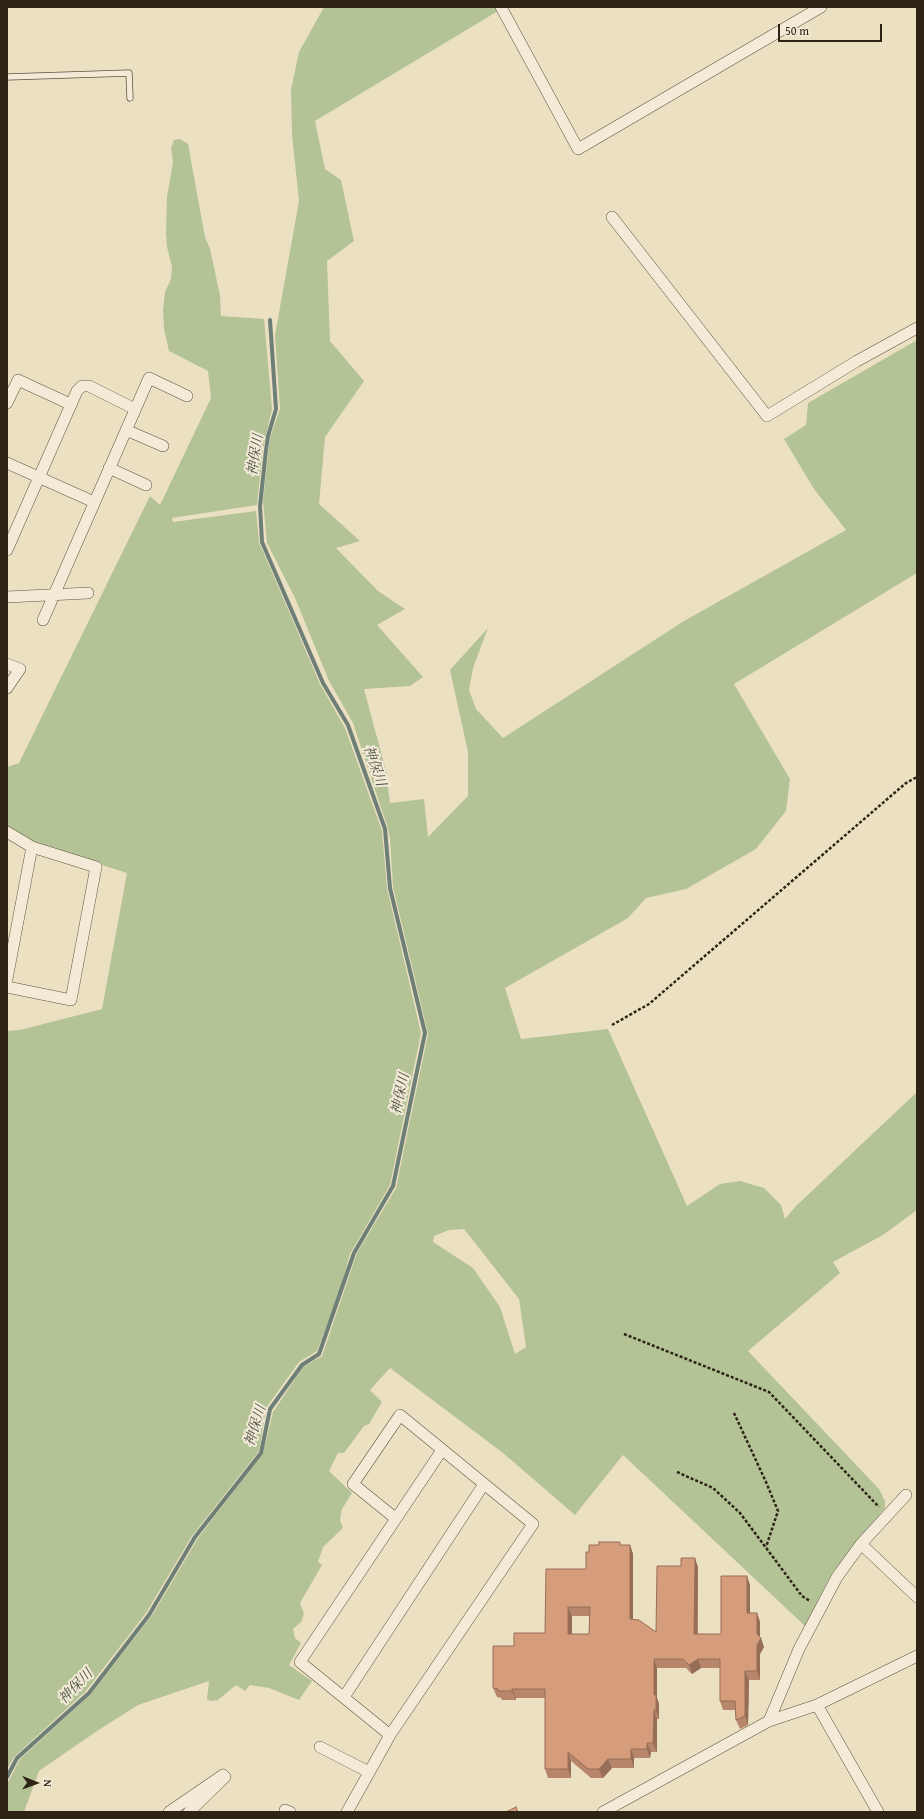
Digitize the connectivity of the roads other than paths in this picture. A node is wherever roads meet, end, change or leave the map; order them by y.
1 (500, 7) edge
2 (821, 7) edge
3 (7, 77) edge
4 (130, 98) dead end
5 (612, 217) dead end
6 (917, 328) edge
7 (187, 396) dead end
8 (7, 402) edge
9 (70, 404) junction
10 (135, 409) junction
11 (126, 430) junction
12 (163, 446) dead end
13 (7, 463) edge
14 (109, 468) junction
15 (39, 478) junction
16 (146, 485) dead end
17 (94, 502) junction
18 (7, 550) edge
19 (88, 593) dead end
20 (54, 594) junction
21 (9, 595) edge
22 (43, 620) dead end
23 (7, 664) edge
24 (7, 688) edge
25 (7, 832) edge
26 (32, 847) junction
27 (7, 979) edge
28 (7, 987) edge
29 (442, 1450) junction
30 (484, 1484) junction
31 (906, 1495) dead end
32 (395, 1518) junction
33 (861, 1544) junction
34 (917, 1597) edge
35 (917, 1656) edge
36 (344, 1697) junction
37 (816, 1705) junction
38 (769, 1720) junction
39 (390, 1735) junction
40 (320, 1748) dead end
41 (370, 1772) junction
42 (169, 1812) edge
43 (189, 1812) edge
44 (347, 1812) edge
45 (603, 1812) edge
46 (878, 1812) edge

1 - 2 street
3 - 4 lane
5 - 6 street
7 - 10 street
8 - 9 street
9 - 10 street
9 - 15 street
10 - 11 street
11 - 12 street
11 - 14 street
13 - 15 street
14 - 16 street
14 - 17 street
15 - 17 street
15 - 18 street
17 - 20 street
19 - 20 street
20 - 21 street
20 - 22 street
23 - 24 street
25 - 26 street
26 - 27 street
26 - 28 street
29 - 30 street
29 - 32 street
29 - 32 street
30 - 36 street
30 - 39 street
31 - 33 street
32 - 36 street
33 - 34 street
33 - 38 street
35 - 37 street
36 - 39 street
37 - 38 street
37 - 46 street
38 - 45 street
39 - 41 street
40 - 41 street
41 - 44 street
42 - 43 street

